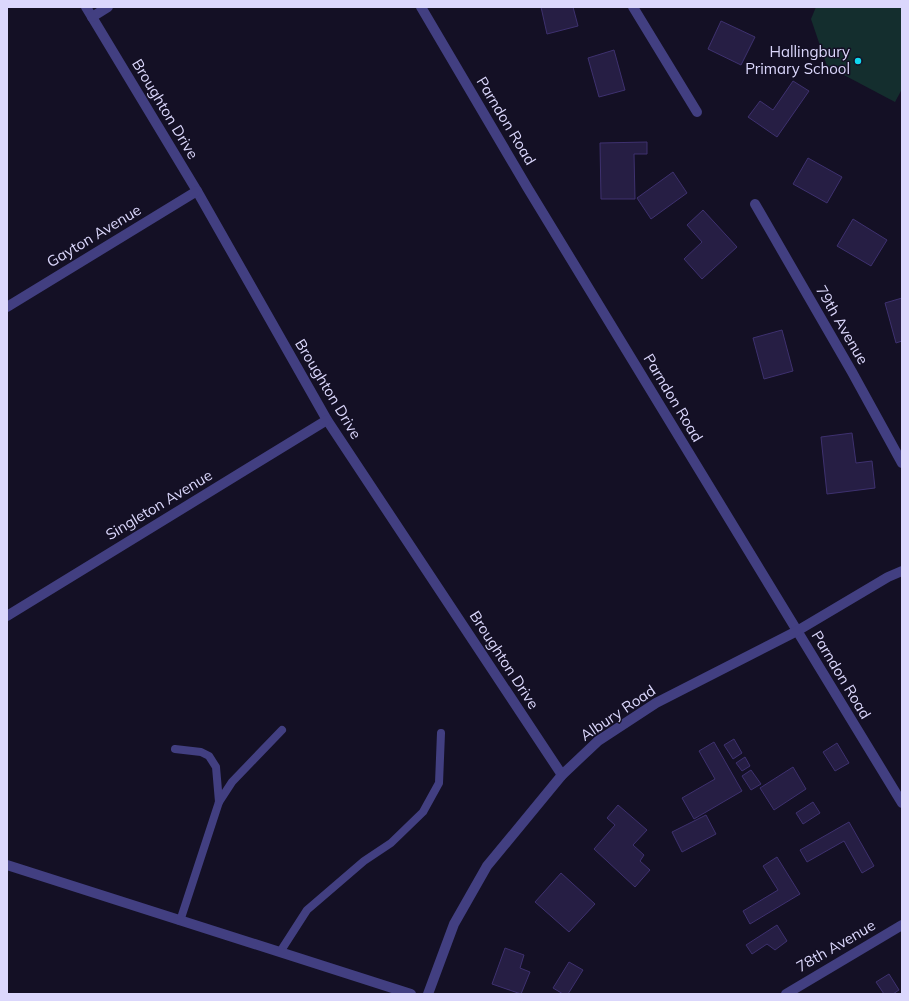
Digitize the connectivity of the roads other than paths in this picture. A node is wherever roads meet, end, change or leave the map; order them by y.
1 (86, 7) edge
2 (108, 7) edge
3 (421, 7) edge
4 (633, 7) edge
5 (92, 17) junction
6 (697, 112) dead end
7 (198, 192) junction
8 (755, 204) dead end
9 (7, 307) edge
10 (327, 420) junction
11 (902, 463) edge
12 (902, 571) edge
13 (7, 616) edge
14 (797, 631) junction
15 (282, 730) dead end
16 (441, 733) dead end
17 (175, 749) dead end
18 (562, 775) junction
19 (219, 802) junction
20 (902, 803) edge
21 (7, 865) edge
22 (180, 921) junction
23 (902, 925) edge
24 (280, 952) junction
25 (411, 994) edge
26 (428, 994) edge
27 (786, 994) edge

1 - 5 street, Broughton Drive
2 - 5 street
3 - 14 street, Parndon Road
4 - 6 street
5 - 7 street, Broughton Drive
7 - 9 street, Gayton Avenue
7 - 10 street, Broughton Drive
8 - 11 street, 79th Avenue
10 - 13 street, Singleton Avenue
10 - 18 street, Broughton Drive
12 - 14 street, Albury Road
14 - 18 street, Albury Road
14 - 20 street, Parndon Road
15 - 19 lane
16 - 24 lane
17 - 19 lane
18 - 26 street, Albury Road
19 - 22 lane
21 - 22 street
22 - 24 street
23 - 27 street, 78th Avenue
24 - 25 street

